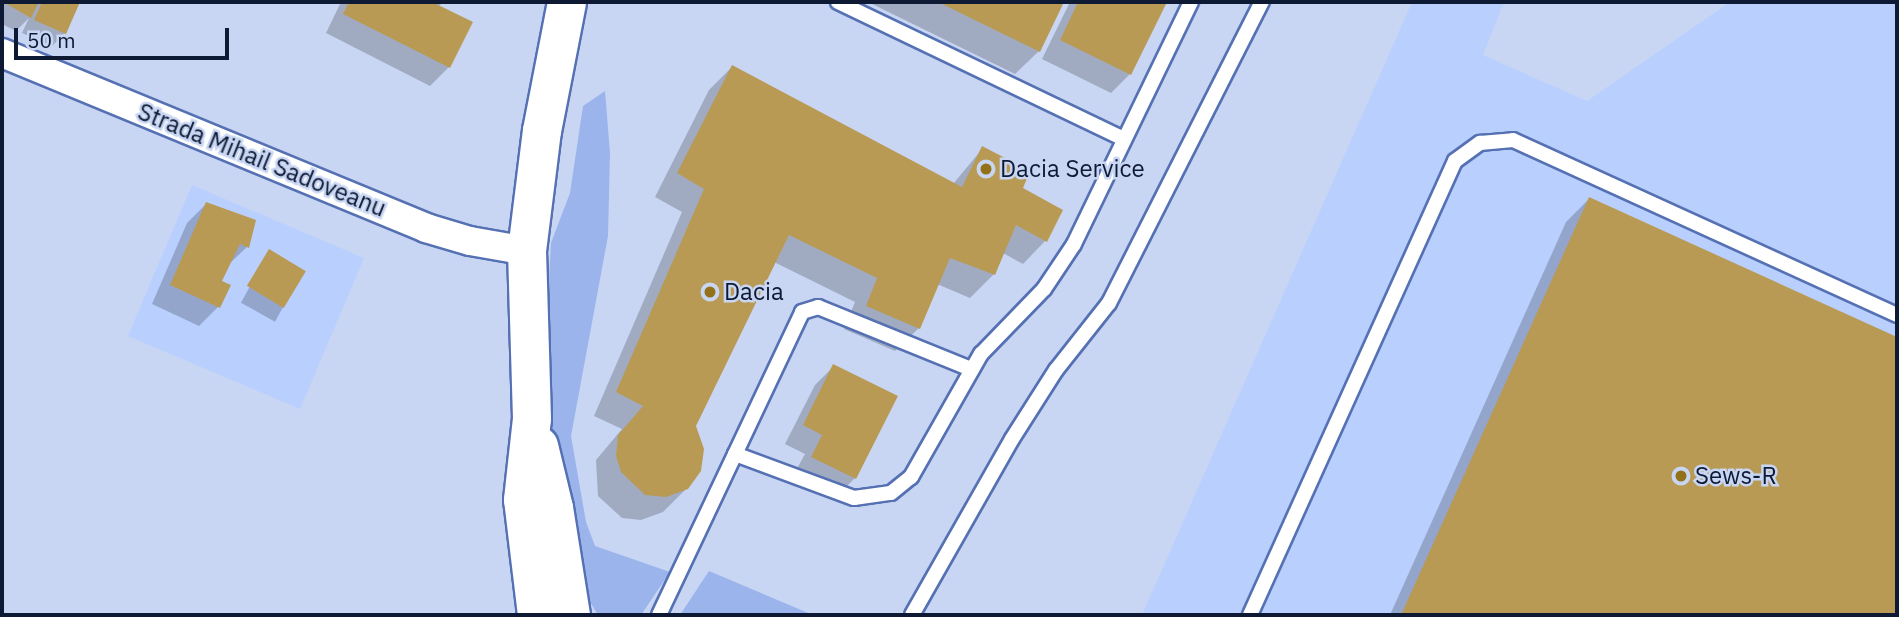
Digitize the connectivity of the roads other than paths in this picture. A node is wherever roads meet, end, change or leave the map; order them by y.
1 (567, 2) edge
2 (838, 2) edge
3 (1192, 2) edge
4 (1262, 2) edge
5 (2, 53) edge
6 (1124, 139) junction
7 (527, 251) junction
8 (1897, 315) edge
9 (971, 369) junction
10 (532, 419) junction
11 (735, 453) junction
12 (537, 615) edge
13 (571, 615) edge
14 (659, 615) edge
15 (912, 615) edge
16 (1250, 615) edge

1 - 7 main road
2 - 6 lane
3 - 6 lane
4 - 15 lane
5 - 7 street, Strada Mihail Sadoveanu
6 - 9 lane
7 - 10 main road
8 - 16 lane
9 - 11 lane
9 - 11 lane
10 - 12 main road
10 - 13 main road
11 - 14 lane

